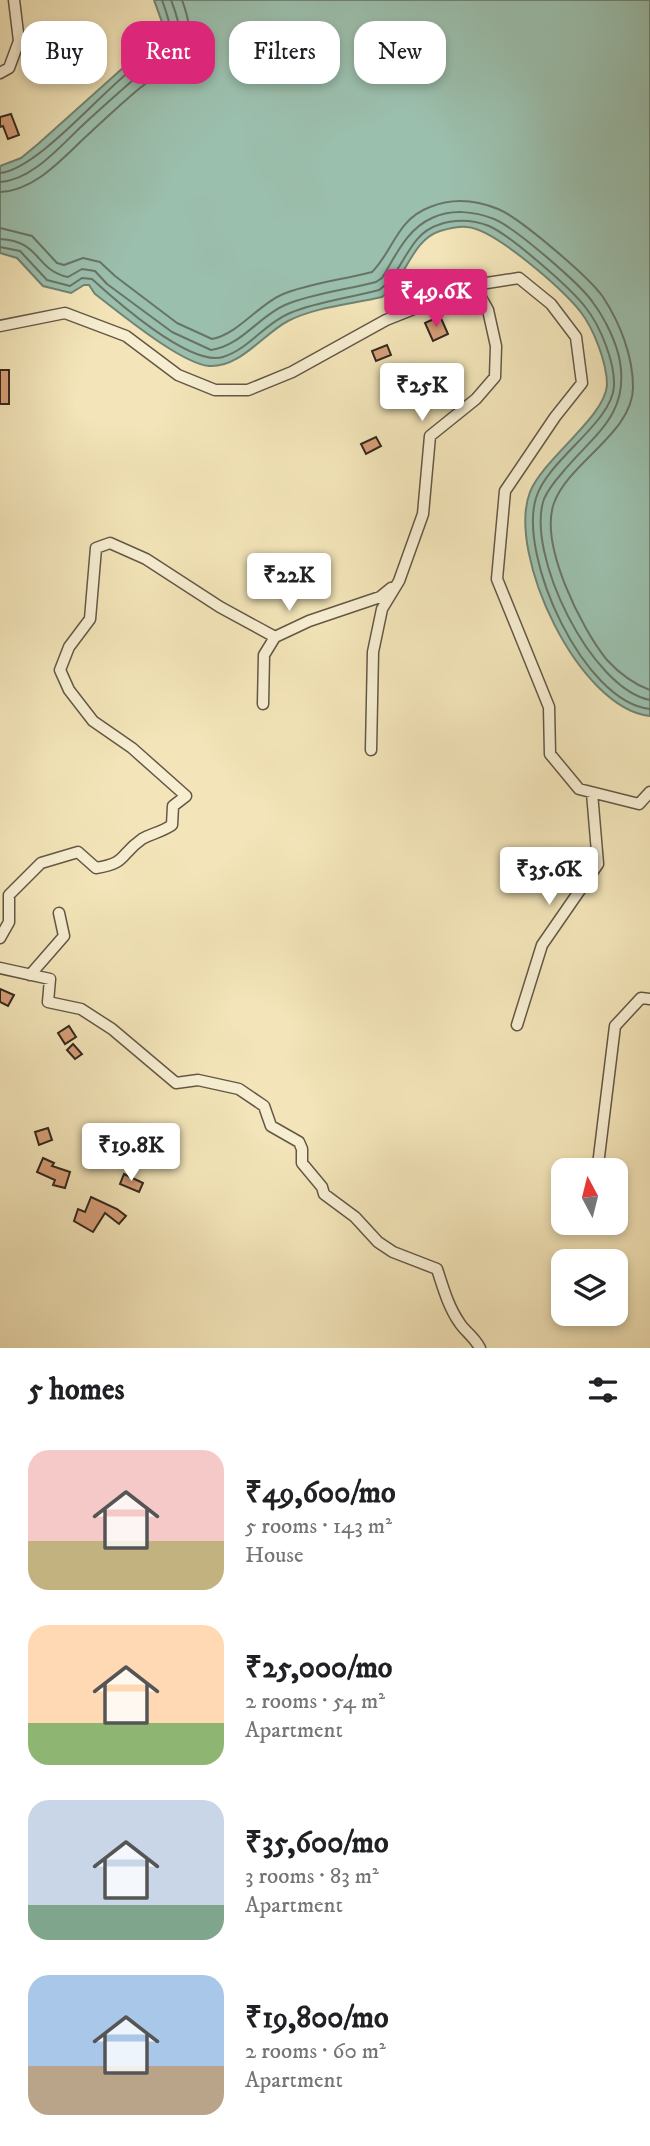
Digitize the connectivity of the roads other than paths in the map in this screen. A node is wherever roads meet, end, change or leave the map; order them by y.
1 (14, 0) edge
2 (0, 73) edge
3 (474, 285) junction
4 (0, 326) edge
5 (399, 582) junction
6 (275, 637) junction
7 (264, 704) dead end
8 (371, 750) dead end
9 (650, 792) edge
10 (592, 793) junction
11 (60, 913) dead end
12 (0, 938) edge
13 (0, 968) edge
14 (30, 975) junction
15 (650, 999) edge
16 (517, 1025) dead end
17 (599, 1158) edge
18 (480, 1348) edge

1 - 2 street
3 - 4 street
3 - 5 street
3 - 10 street
5 - 6 street
5 - 8 street
6 - 7 street
6 - 12 street
9 - 10 street
10 - 16 street
11 - 14 street
13 - 14 street
14 - 18 street
15 - 17 street

